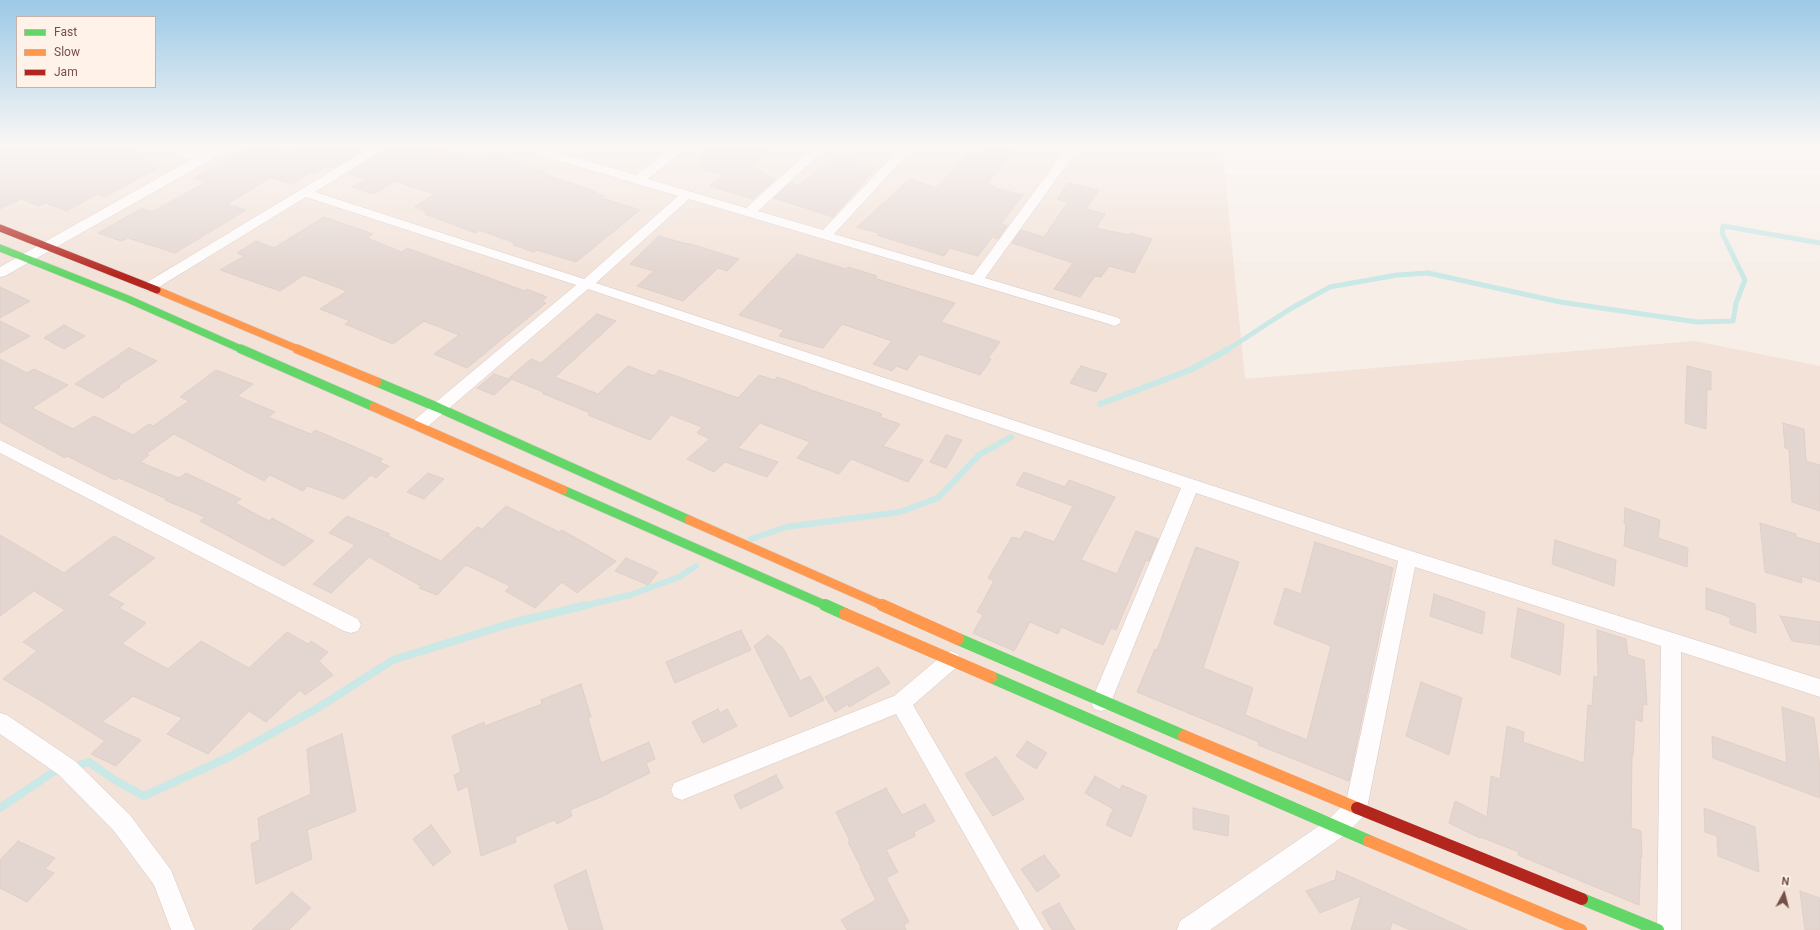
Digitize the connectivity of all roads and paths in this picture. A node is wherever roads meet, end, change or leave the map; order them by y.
1 (148, 189) edge
2 (311, 189) edge
3 (671, 189) edge
4 (774, 189) edge
5 (868, 189) edge
6 (1042, 189) edge
7 (305, 193) junction
8 (687, 194) junction
9 (748, 213) junction
10 (0, 228) edge
11 (825, 236) junction
12 (47, 246) junction
13 (0, 248) edge
14 (27, 258) junction
15 (0, 274) edge
16 (976, 280) junction
17 (586, 284) junction
18 (149, 287) junction
19 (1114, 321) dead end
20 (439, 408) junction
21 (418, 425) junction
22 (0, 446) edge
23 (1191, 485) junction
24 (1408, 557) junction
25 (351, 625) dead end
26 (1671, 641) junction
27 (951, 660) junction
28 (1820, 688) edge
29 (1101, 702) junction
30 (901, 703) junction
31 (0, 722) edge
32 (682, 790) dead end
33 (1356, 808) junction
34 (1337, 827) junction
35 (183, 930) edge
36 (1032, 930) edge
37 (1189, 930) edge
38 (1581, 930) edge
39 (1658, 930) edge
40 (1669, 930) edge

1 - 12 street
2 - 7 street
3 - 8 street
4 - 9 street
5 - 11 street
6 - 16 street
7 - 17 street
7 - 18 street
8 - 9 street
8 - 17 street
9 - 11 street
10 - 12 street
11 - 16 street
12 - 14 street
12 - 18 street
13 - 14 street
14 - 15 street
14 - 21 street
16 - 19 street
17 - 20 street
17 - 23 street
18 - 20 street
20 - 21 street
20 - 29 street
21 - 27 street
22 - 25 street
23 - 24 street
23 - 29 street
24 - 26 street
24 - 33 street
26 - 28 street
26 - 40 street
27 - 30 street
27 - 34 street
29 - 33 street
30 - 32 street
30 - 36 street
31 - 35 street
33 - 34 street
33 - 39 street
34 - 37 street
34 - 38 street

